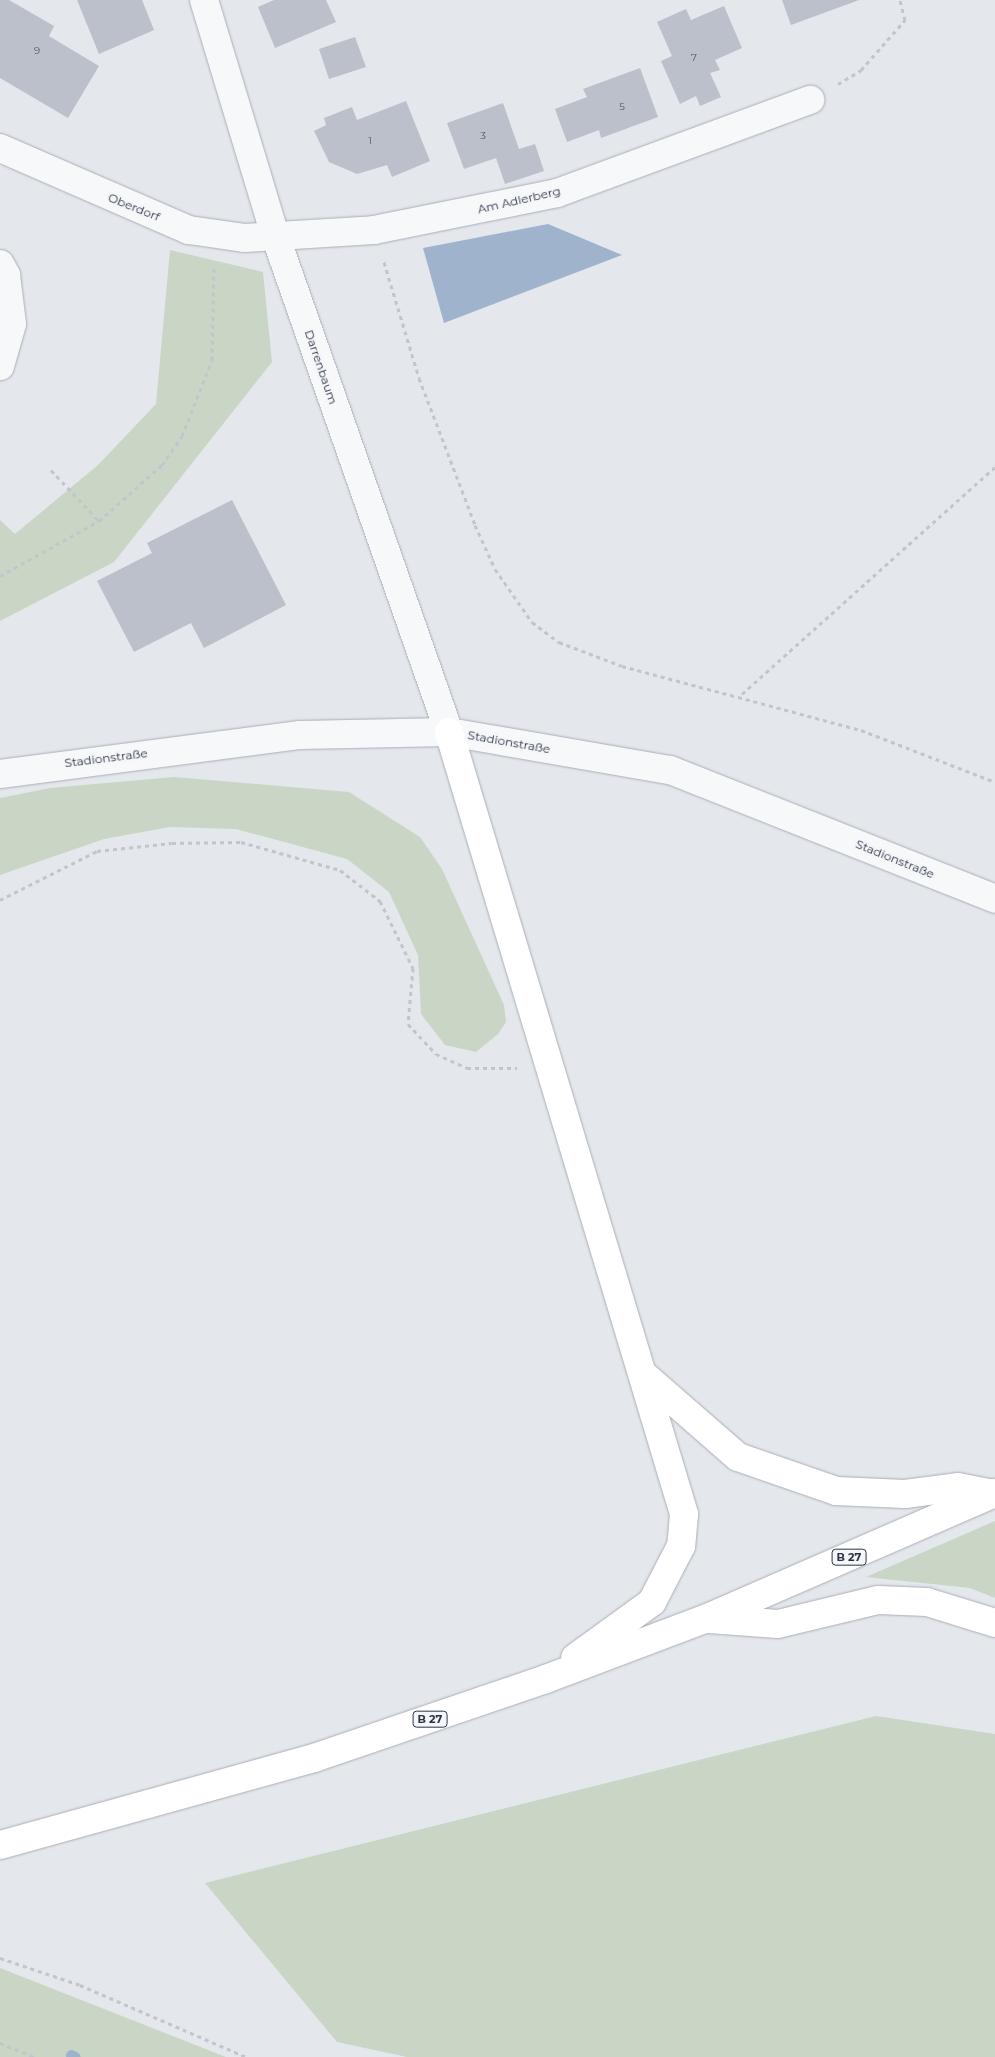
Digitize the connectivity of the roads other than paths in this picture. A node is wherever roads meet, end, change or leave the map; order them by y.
1 (204, 0) edge
2 (810, 100) road end
3 (0, 148) edge
4 (274, 235) junction
5 (0, 264) edge
6 (0, 366) edge
7 (449, 732) junction
8 (0, 774) edge
9 (995, 899) edge
10 (645, 1376) junction
11 (994, 1494) edge
12 (705, 1619) junction
13 (995, 1623) edge
14 (546, 1679) junction
15 (0, 1845) edge

1 - 4 street, Darrenbaum
2 - 4 street, Am Adlerberg
3 - 4 street, Oberdorf
4 - 7 street, Darrenbaum
5 - 6 street
7 - 8 street, Stadionstraße
7 - 9 street, Stadionstraße
7 - 10 main road
10 - 11 main road
10 - 14 main road
11 - 12 main road, B 27
12 - 13 main road
12 - 14 main road, B 27
14 - 15 main road, B 27

